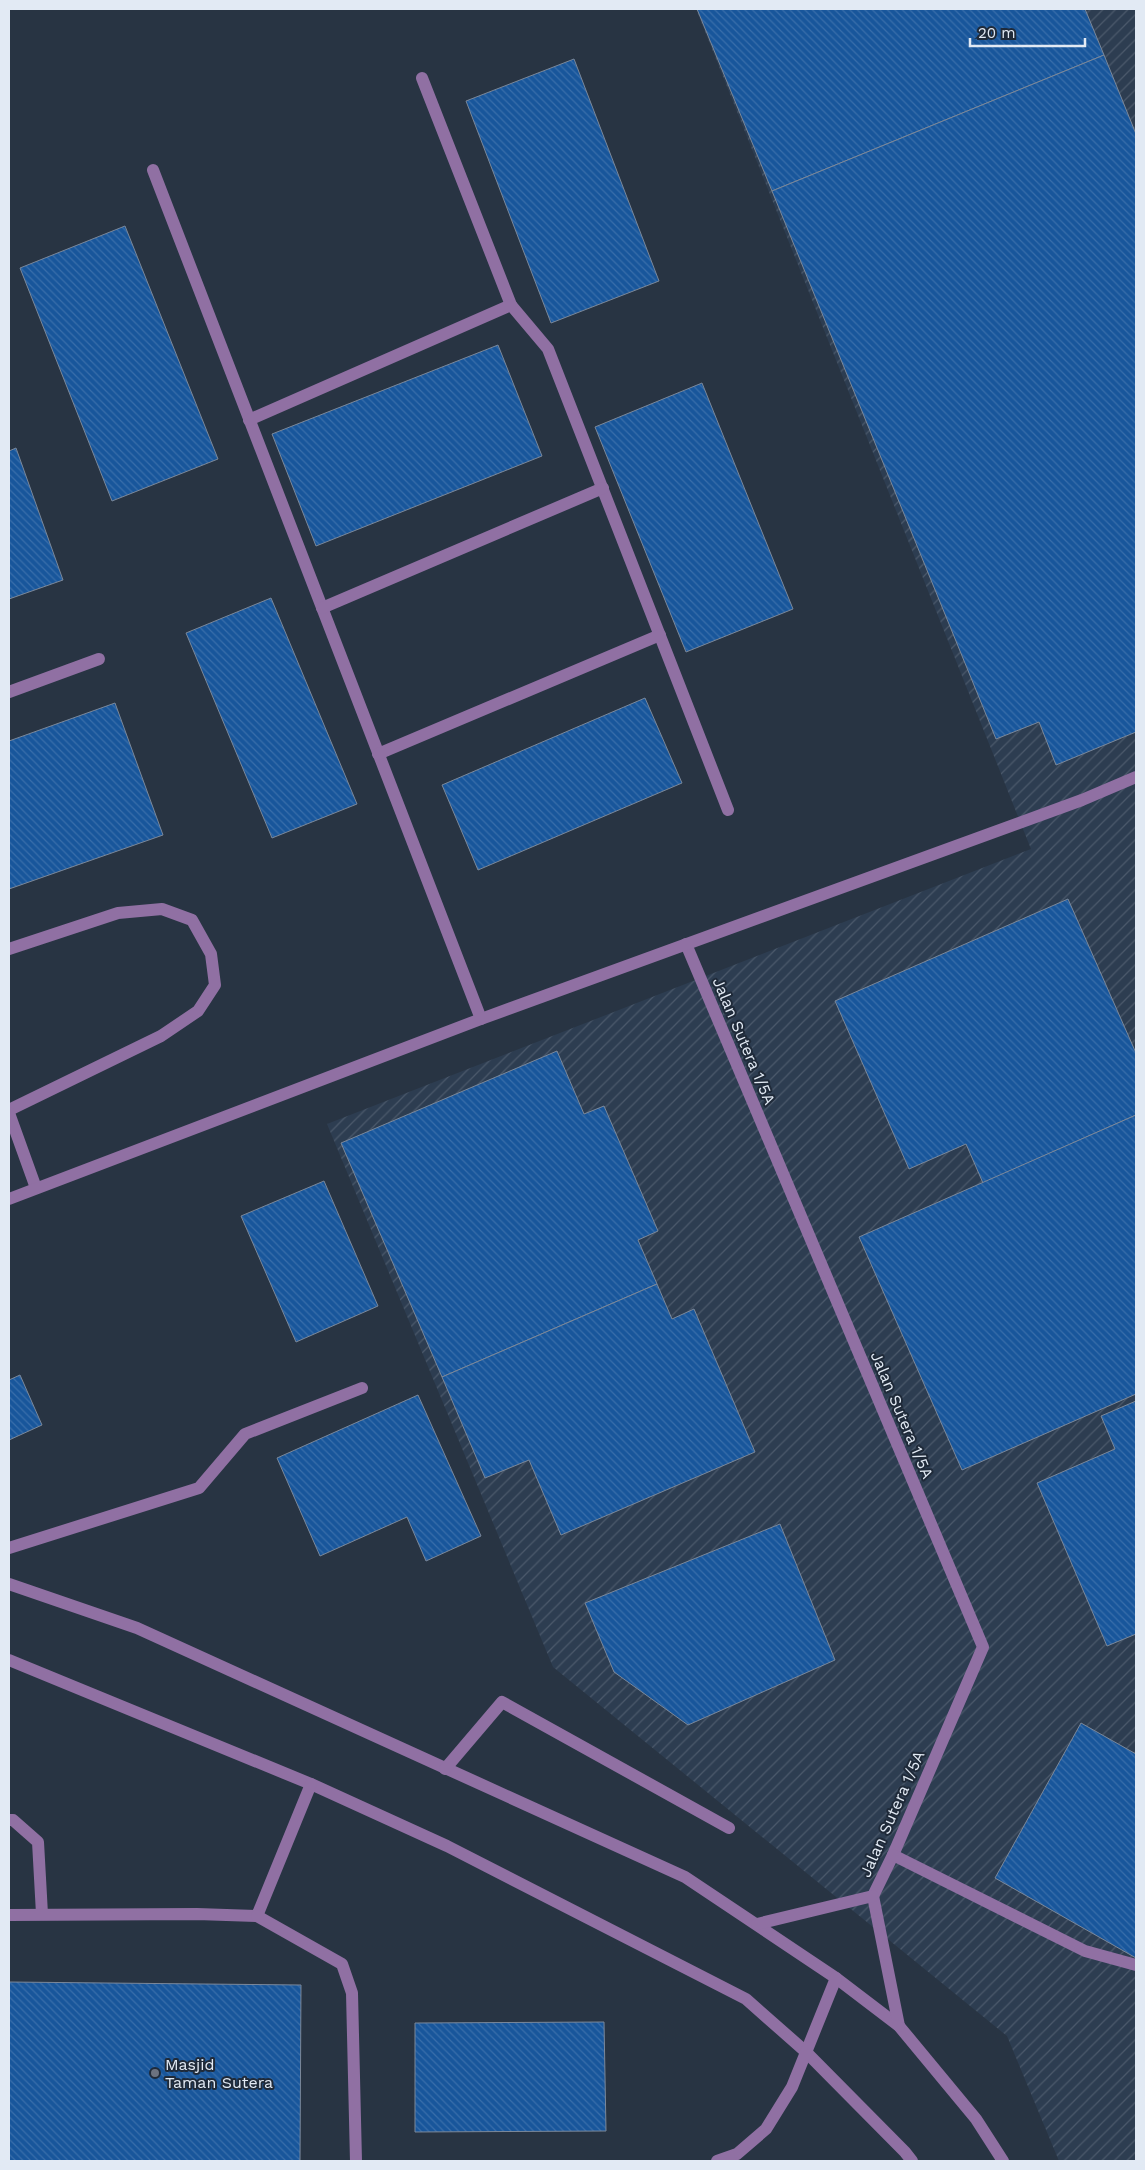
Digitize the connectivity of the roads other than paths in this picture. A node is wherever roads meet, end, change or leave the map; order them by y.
1 (422, 78) dead end
2 (153, 170) dead end
3 (511, 305) junction
4 (250, 420) junction
5 (603, 488) junction
6 (322, 608) junction
7 (660, 635) junction
8 (99, 659) dead end
9 (9, 692) edge
10 (378, 754) junction
11 (1136, 777) edge
12 (728, 810) dead end
13 (686, 944) junction
14 (9, 948) edge
15 (481, 1019) junction
16 (9, 1112) edge
17 (36, 1188) junction
18 (9, 1199) edge
19 (362, 1388) dead end
20 (9, 1548) edge
21 (9, 1584) edge
22 (9, 1660) edge
23 (446, 1769) junction
24 (311, 1784) junction
25 (9, 1820) edge
26 (729, 1828) dead end
27 (893, 1854) junction
28 (873, 1896) junction
29 (42, 1914) junction
30 (9, 1915) edge
31 (257, 1916) junction
32 (757, 1924) junction
33 (1136, 1965) edge
34 (836, 1978) junction
35 (899, 2026) junction
36 (806, 2052) junction
37 (356, 2161) edge
38 (717, 2161) edge
39 (912, 2161) edge
40 (1004, 2161) edge

1 - 3 street
2 - 4 street
3 - 4 street
3 - 5 street
4 - 6 street
5 - 6 street
5 - 7 street
6 - 10 street
7 - 10 street
7 - 12 street
8 - 9 street
10 - 15 street
11 - 13 street
13 - 15 street
13 - 27 street, Jalan Sutera 1/5A
14 - 16 street
15 - 17 street
16 - 17 street
17 - 18 street
19 - 20 street
21 - 23 street
22 - 24 street
23 - 26 street
23 - 32 street
24 - 31 street
24 - 36 street
25 - 29 street
27 - 28 street, Jalan Sutera 1/5A
27 - 33 street
28 - 32 street
28 - 35 street
29 - 30 street
29 - 31 street
31 - 37 street
32 - 34 street
34 - 35 street
34 - 36 street
35 - 40 street
36 - 38 street
36 - 39 street

